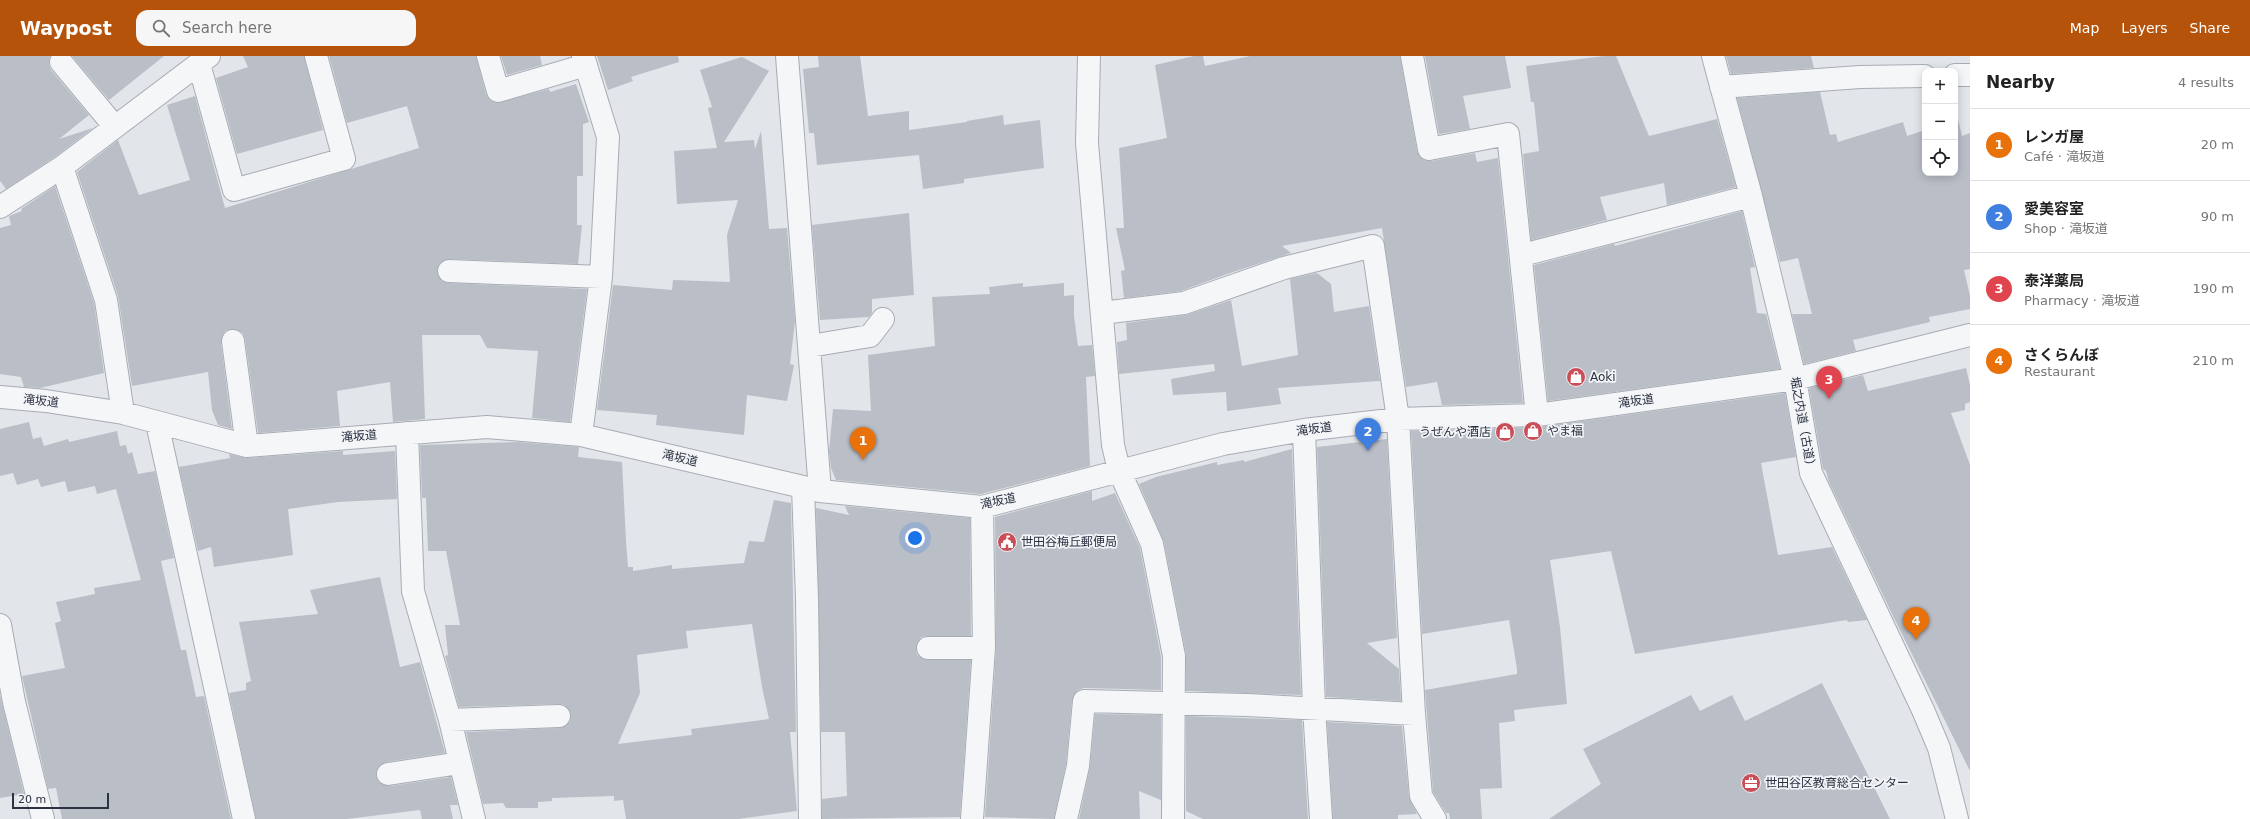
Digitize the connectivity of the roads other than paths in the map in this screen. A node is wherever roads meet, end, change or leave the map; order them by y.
1 (316, 56) edge
2 (488, 56) edge
3 (787, 56) edge
4 (1089, 56) edge
5 (1412, 56) edge
6 (1713, 56) edge
7 (204, 60) edge
8 (584, 60) edge
9 (61, 62) dead end
10 (1958, 75) edge
11 (1970, 75) edge
12 (1922, 76) edge
13 (1722, 87) junction
14 (115, 127) junction
15 (62, 167) junction
16 (1751, 196) junction
17 (0, 208) edge
18 (1522, 255) junction
19 (449, 270) dead end
20 (601, 277) junction
21 (1102, 313) junction
22 (883, 319) dead end
23 (1970, 335) edge
24 (233, 341) dead end
25 (810, 346) junction
26 (1795, 379) junction
27 (0, 397) edge
28 (123, 413) junction
29 (1537, 415) junction
30 (1398, 419) junction
31 (157, 423) junction
32 (1304, 430) junction
33 (407, 432) junction
34 (581, 435) junction
35 (247, 446) junction
36 (1120, 470) junction
37 (812, 489) junction
38 (982, 507) junction
39 (0, 625) edge
40 (928, 648) dead end
41 (984, 648) junction
42 (1172, 702) junction
43 (1314, 708) junction
44 (1414, 714) junction
45 (559, 716) dead end
46 (450, 720) junction
47 (460, 762) junction
48 (388, 774) dead end
49 (43, 819) edge
50 (244, 819) edge
51 (474, 819) edge
52 (810, 819) edge
53 (972, 819) edge
54 (1066, 819) edge
55 (1173, 819) edge
56 (1321, 819) edge
57 (1435, 819) edge
58 (1957, 819) edge

1 - 7 street
2 - 8 street
3 - 25 street
4 - 21 street
5 - 18 street
6 - 13 street, 堀之内道（古道）
7 - 14 street
8 - 20 street
9 - 14 street
10 - 11 street
12 - 13 street
13 - 16 street, 堀之内道（古道）
14 - 15 street
15 - 17 street
15 - 28 street
16 - 18 street
16 - 26 street, 堀之内道（古道）
18 - 29 street
19 - 20 street
20 - 34 street
21 - 30 street
21 - 36 street
22 - 25 street
23 - 26 street, 滝坂道
24 - 35 street
25 - 37 street
26 - 29 street, 滝坂道
26 - 58 street, 堀之内道（古道）
27 - 28 street, 滝坂道
28 - 31 street, 滝坂道
29 - 30 street, 滝坂道
30 - 32 street, 滝坂道
30 - 44 street
31 - 35 street, 滝坂道
31 - 50 street
32 - 36 street, 滝坂道
32 - 43 street
33 - 34 street, 滝坂道
33 - 35 street, 滝坂道
33 - 46 street
34 - 37 street, 滝坂道
36 - 38 street, 滝坂道
36 - 42 street
37 - 38 street, 滝坂道
37 - 52 street
38 - 41 street
39 - 49 street
40 - 41 street
41 - 53 street
42 - 43 street
42 - 54 street
42 - 55 street
43 - 44 street
43 - 56 street
44 - 57 street
45 - 46 street
46 - 47 street
47 - 48 street
47 - 51 street

